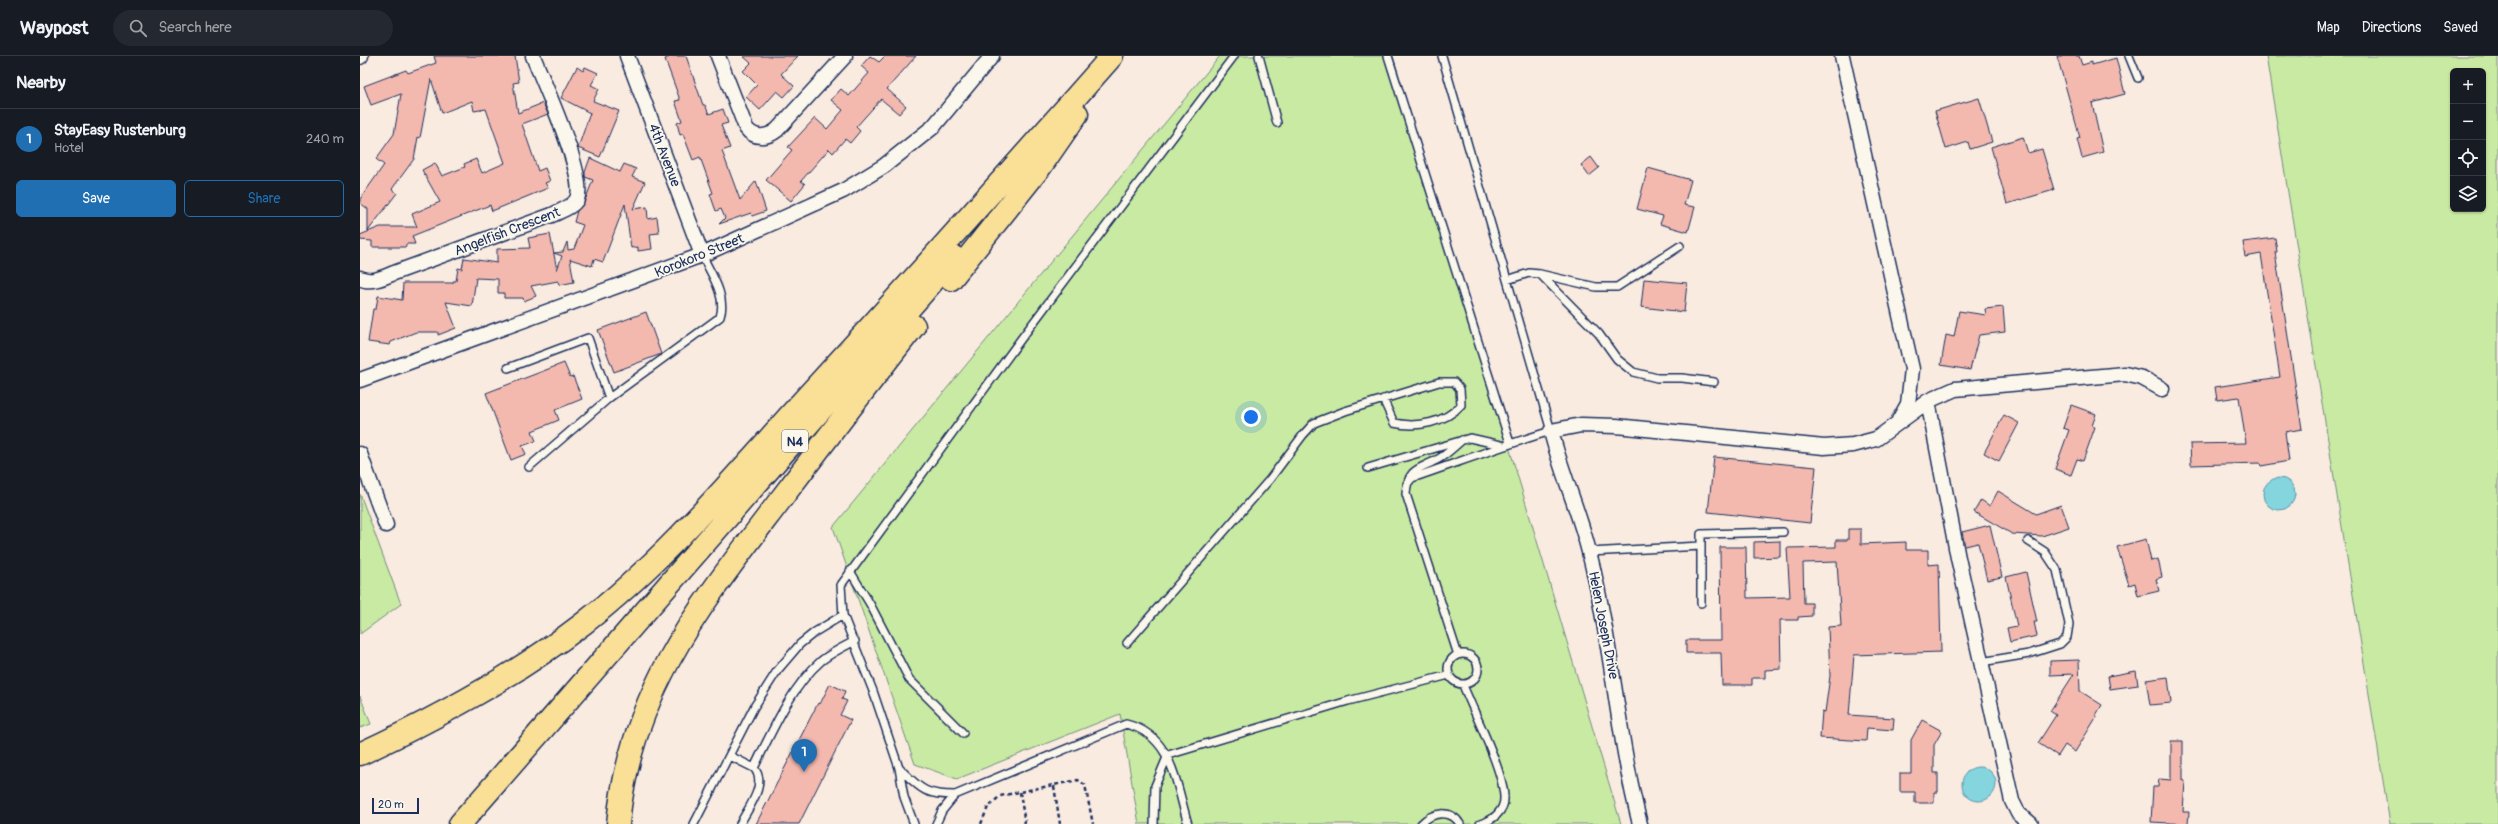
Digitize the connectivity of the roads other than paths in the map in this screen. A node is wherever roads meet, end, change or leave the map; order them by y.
1 (533, 56) edge
2 (627, 56) edge
3 (718, 56) edge
4 (845, 56) edge
5 (992, 56) edge
6 (1112, 56) edge
7 (1127, 56) edge
8 (1234, 56) edge
9 (1259, 56) edge
10 (1388, 56) edge
11 (1442, 56) edge
12 (1842, 56) edge
13 (2129, 56) edge
14 (2138, 78) dead end
15 (1084, 104) junction
16 (1276, 123) dead end
17 (1680, 246) dead end
18 (702, 255) junction
19 (1540, 274) junction
20 (360, 278) edge
21 (1507, 280) junction
22 (508, 368) dead end
23 (360, 380) edge
24 (1714, 382) dead end
25 (2162, 389) dead end
26 (609, 398) junction
27 (1383, 399) junction
28 (1928, 401) junction
29 (1895, 427) junction
30 (1551, 431) junction
31 (1462, 440) junction
32 (1510, 443) junction
33 (1501, 445) junction
34 (360, 454) edge
35 (529, 467) dead end
36 (1368, 468) dead end
37 (1407, 484) junction
38 (386, 525) dead end
39 (1783, 532) dead end
40 (2028, 541) dead end
41 (1701, 546) junction
42 (1589, 552) junction
43 (850, 571) junction
44 (1702, 603) dead end
45 (843, 615) junction
46 (855, 641) junction
47 (1127, 643) dead end
48 (1458, 656) junction
49 (1981, 662) junction
50 (1449, 675) junction
51 (1462, 684) junction
52 (963, 733) dead end
53 (360, 754) edge
54 (1168, 755) junction
55 (730, 756) junction
56 (754, 768) junction
57 (899, 768) junction
58 (955, 795) junction
59 (460, 824) edge
60 (618, 824) edge
61 (694, 824) edge
62 (740, 824) edge
63 (914, 824) edge
64 (936, 824) edge
65 (1154, 824) edge
66 (1188, 824) edge
67 (1421, 824) edge
68 (1460, 824) edge
69 (1480, 824) edge
70 (1640, 824) edge
71 (2031, 824) edge

1 - 20 street, Angelfish Crescent
2 - 18 street, 4th Avenue
3 - 4 street
5 - 18 street, Korokoro Street
6 - 53 highway
7 - 15 highway, N4
8 - 43 lane
9 - 16 lane
10 - 32 lane
11 - 21 lane
12 - 29 street
13 - 14 lane
15 - 59 highway, N4
15 - 60 highway
17 - 19 lane
18 - 23 street, Korokoro Street
18 - 26 lane
19 - 21 lane
19 - 24 lane
21 - 30 lane
22 - 26 lane
25 - 28 street
26 - 35 lane
27 - 27 lane
27 - 47 lane
28 - 29 street
28 - 49 street
29 - 30 street
30 - 32 lane
30 - 42 street, Helen Joseph Drive
31 - 33 lane
31 - 36 lane
31 - 37 lane
32 - 33 lane
33 - 37 lane
34 - 38 street
37 - 48 lane
39 - 41 lane
40 - 49 lane
41 - 42 lane
41 - 44 lane
42 - 70 street, Helen Joseph Drive
43 - 45 lane
43 - 52 lane
45 - 46 lane
45 - 55 lane
46 - 56 lane
46 - 57 lane
48 - 50 lane
48 - 51 lane
49 - 71 street
50 - 51 lane
50 - 54 lane
51 - 69 lane
54 - 58 lane
54 - 65 lane
54 - 66 lane
55 - 56 lane
55 - 61 lane
56 - 62 lane
57 - 58 lane
57 - 63 lane
58 - 64 lane
67 - 68 lane

